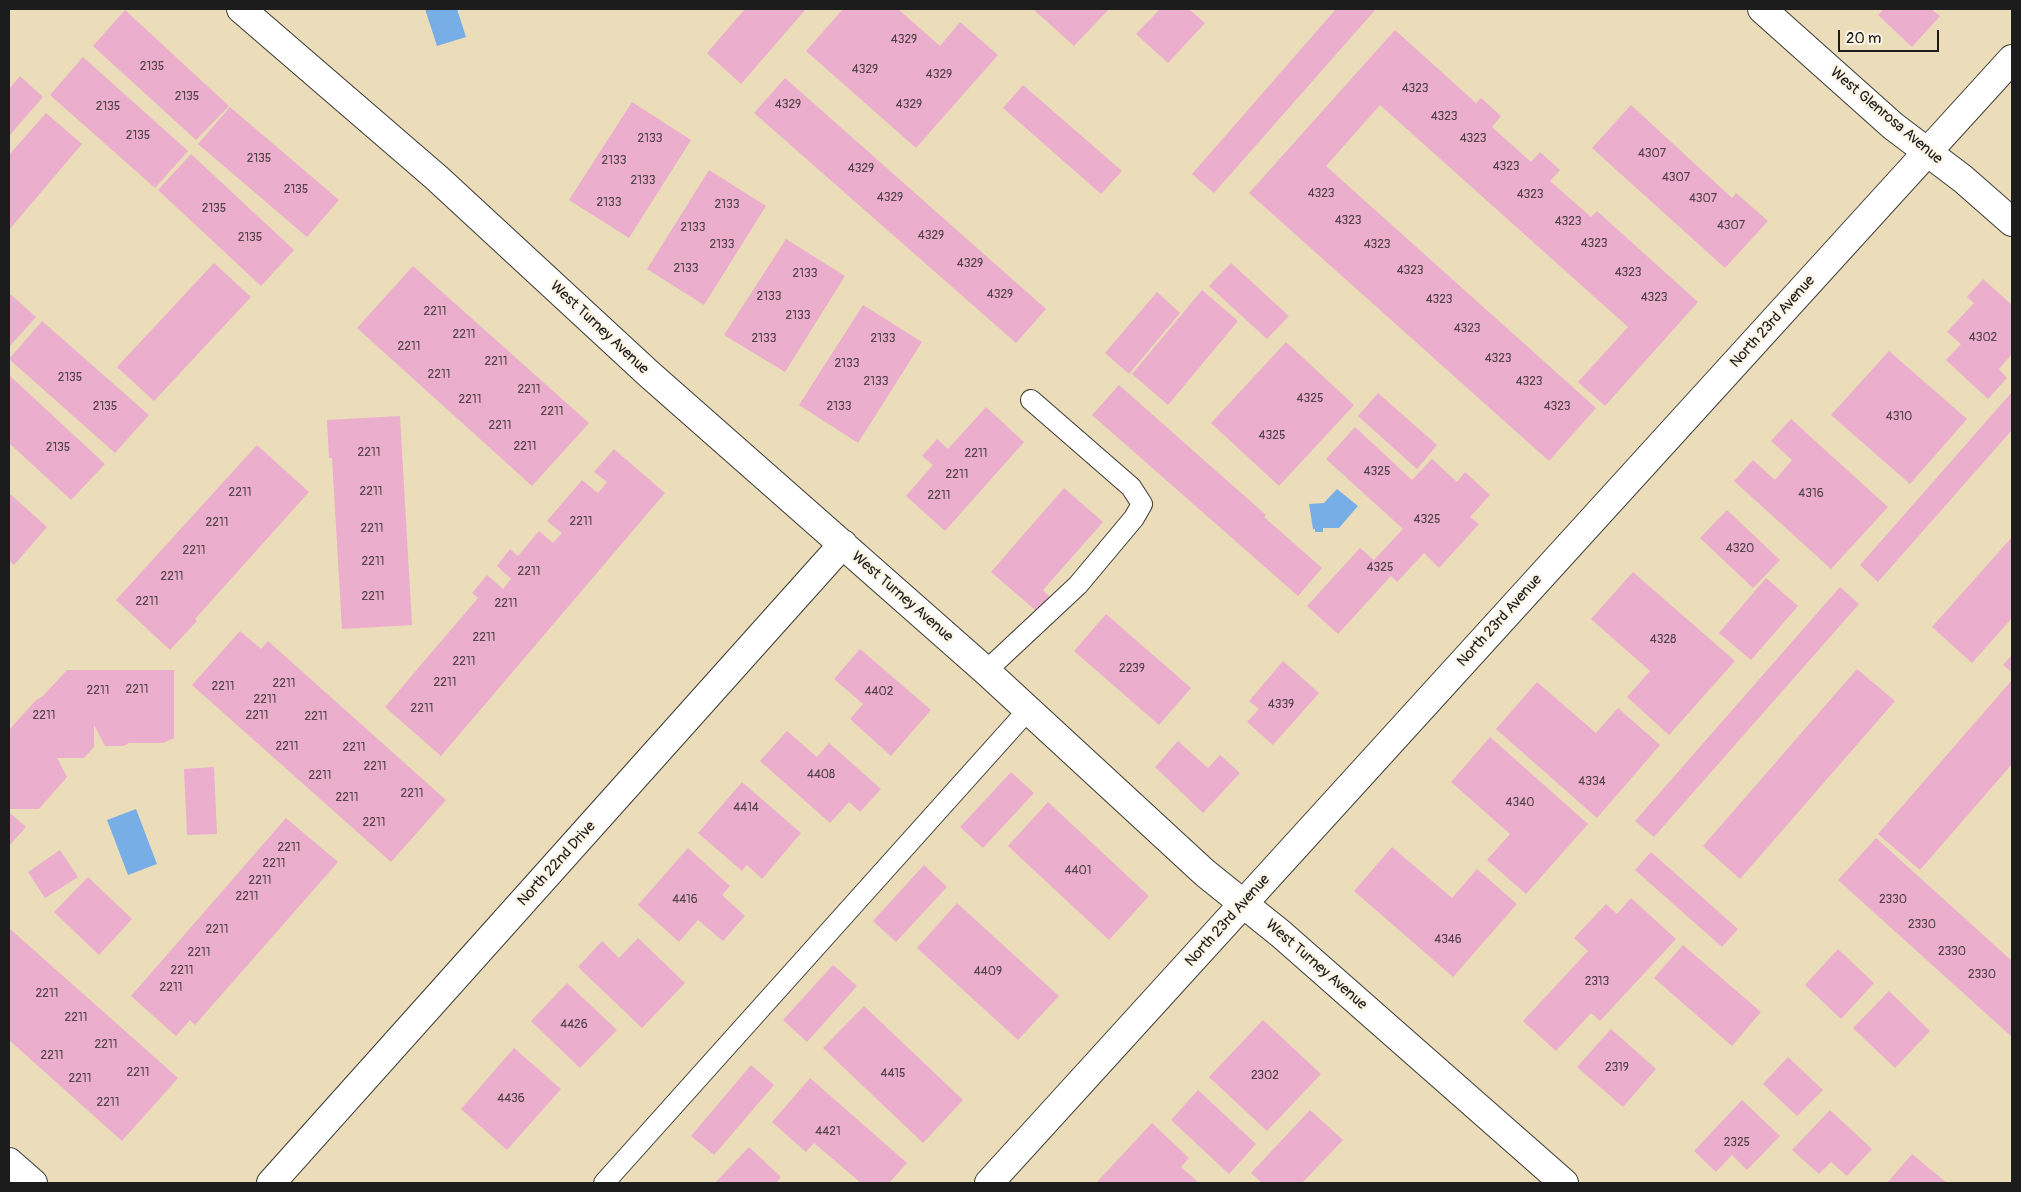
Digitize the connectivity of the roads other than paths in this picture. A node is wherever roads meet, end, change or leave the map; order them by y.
1 (241, 9) edge
2 (1762, 9) edge
3 (2012, 59) edge
4 (1928, 152) junction
5 (2012, 222) edge
6 (1032, 400) dead end
7 (843, 544) junction
8 (986, 671) junction
9 (1028, 710) junction
10 (1244, 903) junction
11 (9, 1162) edge
12 (33, 1183) edge
13 (271, 1183) edge
14 (604, 1183) edge
15 (989, 1183) edge
16 (1564, 1183) edge

1 - 7 street, West Turney Avenue
2 - 4 street, West Glenrosa Avenue
3 - 4 street, North 23rd Avenue
4 - 5 street, West Glenrosa Avenue
4 - 10 street, North 23rd Avenue
6 - 8 lane
7 - 8 street, West Turney Avenue
7 - 13 street, North 22nd Drive
8 - 9 street, West Turney Avenue
9 - 10 street, West Turney Avenue
9 - 14 lane
10 - 15 street, North 23rd Avenue
10 - 16 street, West Turney Avenue
11 - 12 street

